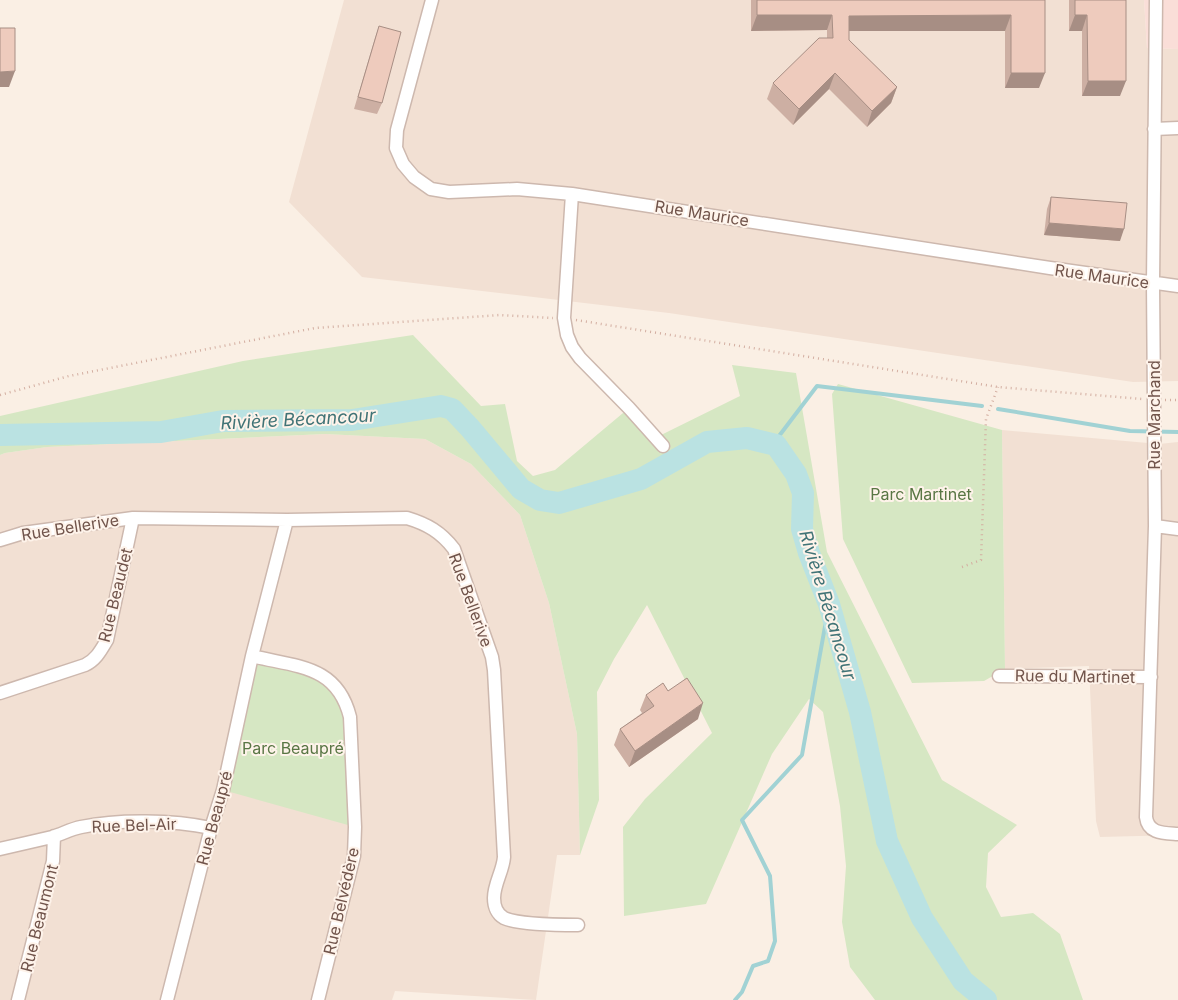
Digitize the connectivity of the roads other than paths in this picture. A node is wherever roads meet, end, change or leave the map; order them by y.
1 (432, 0) edge
2 (1156, 0) edge
3 (1178, 128) edge
4 (1154, 129) junction
5 (572, 194) junction
6 (1153, 283) junction
7 (1178, 286) edge
8 (663, 446) dead end
9 (133, 518) junction
10 (287, 520) junction
11 (1155, 526) junction
12 (1178, 530) edge
13 (0, 540) edge
14 (252, 656) junction
15 (999, 676) dead end
16 (1151, 677) junction
17 (0, 693) edge
18 (211, 828) junction
19 (1178, 834) edge
20 (54, 836) junction
21 (0, 849) edge
22 (578, 925) dead end
23 (18, 1000) edge
24 (167, 1000) edge
25 (318, 1000) edge

1 - 5 street, Rue Maurice
2 - 4 street, Rue Marchand
3 - 4 street
4 - 6 street, Rue Marchand
5 - 6 street, Rue Maurice
5 - 8 street
6 - 7 street, Rue Maurice
6 - 11 street, Rue Marchand
9 - 10 street, Rue Bellerive
9 - 13 street, Rue Bellerive
9 - 17 street, Rue Beaudet
10 - 14 street, Rue Beaupré
10 - 22 street, Rue Bellerive
11 - 12 street
11 - 16 street, Rue Marchand
14 - 18 street, Rue Beaupré
14 - 25 street, Rue Belvédère
15 - 16 street, Rue du Martinet
16 - 19 street, Rue Marchand
18 - 20 street, Rue Bel-Air
18 - 24 street, Rue Beaupré
20 - 21 street, Rue Bel-Air
20 - 23 street, Rue Beaumont

